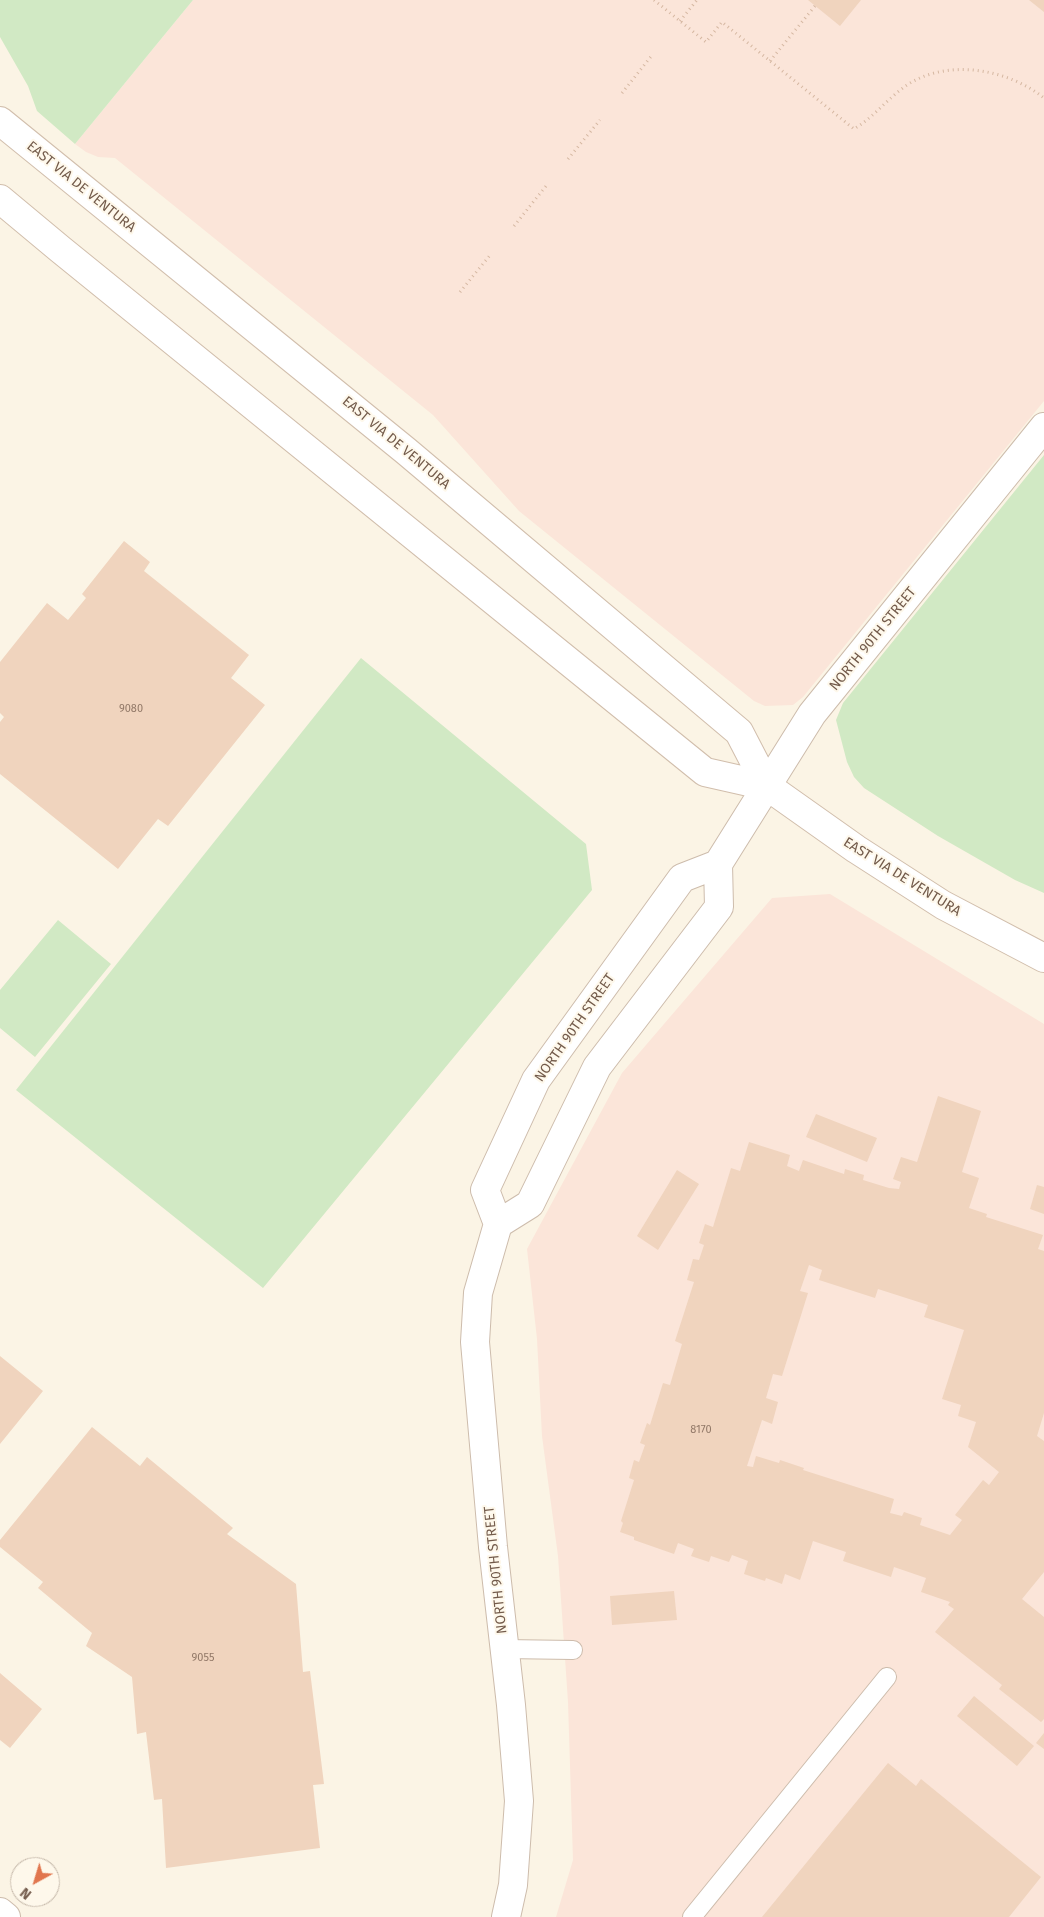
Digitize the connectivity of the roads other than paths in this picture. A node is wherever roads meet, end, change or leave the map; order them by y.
1 (0, 121) edge
2 (0, 199) edge
3 (1044, 427) edge
4 (767, 786) junction
5 (718, 864) junction
6 (1044, 958) edge
7 (498, 1224) junction
8 (504, 1649) junction
9 (573, 1650) dead end
10 (887, 1677) dead end
11 (0, 1912) edge
12 (6, 1917) edge
13 (506, 1917) edge
14 (692, 1917) edge

1 - 4 main road, EAST VIA DE VENTURA
2 - 4 main road, EAST VIA DE VENTURA
3 - 4 main road, NORTH 90TH STREET
4 - 5 main road, NORTH 90TH STREET
4 - 6 main road, EAST VIA DE VENTURA
5 - 7 main road
5 - 7 main road, NORTH 90TH STREET
7 - 8 main road, NORTH 90TH STREET
8 - 9 lane
8 - 13 main road, NORTH 90TH STREET
10 - 14 lane
11 - 12 main road

